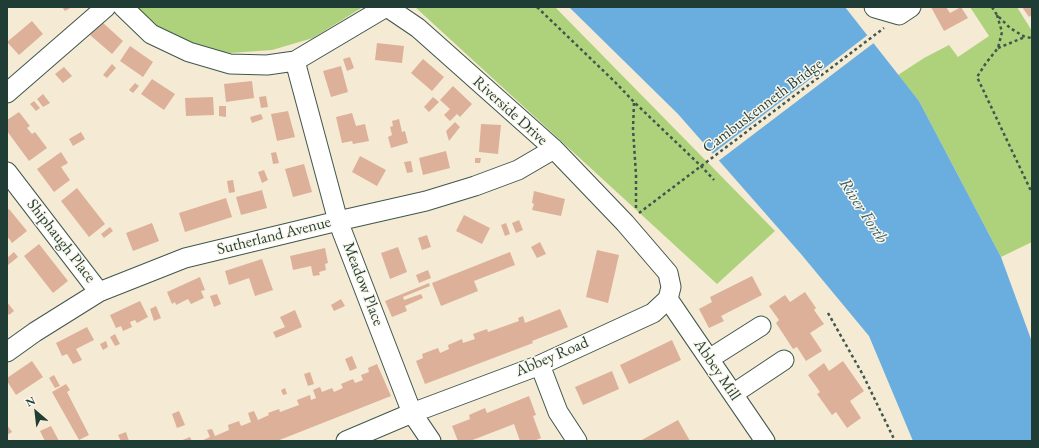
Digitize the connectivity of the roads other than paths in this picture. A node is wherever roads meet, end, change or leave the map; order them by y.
1 (106, 7) edge
2 (123, 7) edge
3 (387, 7) edge
4 (874, 7) edge
5 (905, 11) edge
6 (295, 61) junction
7 (7, 93) edge
8 (554, 149) junction
9 (7, 172) edge
10 (338, 221) junction
11 (100, 292) junction
12 (668, 299) junction
13 (761, 326) dead end
14 (7, 352) edge
15 (709, 359) junction
16 (784, 360) dead end
17 (540, 365) junction
18 (733, 394) junction
19 (412, 413) junction
20 (346, 441) edge
21 (431, 441) edge
22 (577, 441) edge
23 (765, 441) edge

1 - 7 street
2 - 6 street
3 - 6 street
3 - 8 street, Riverside Drive
4 - 5 street
6 - 10 street, Meadow Place
8 - 10 street, Sutherland Avenue
8 - 12 street, Riverside Drive
9 - 11 street, Shiphaugh Place
10 - 11 street, Sutherland Avenue
10 - 19 street, Meadow Place
11 - 14 street, Sutherland Avenue
12 - 15 street, Abbey Mill
12 - 17 street, Abbey Road
13 - 15 street
15 - 18 street, Abbey Mill
16 - 18 street
17 - 19 street, Abbey Road
17 - 22 street
18 - 23 street, Abbey Mill
19 - 20 street, Abbey Road
19 - 21 street, Meadow Place

